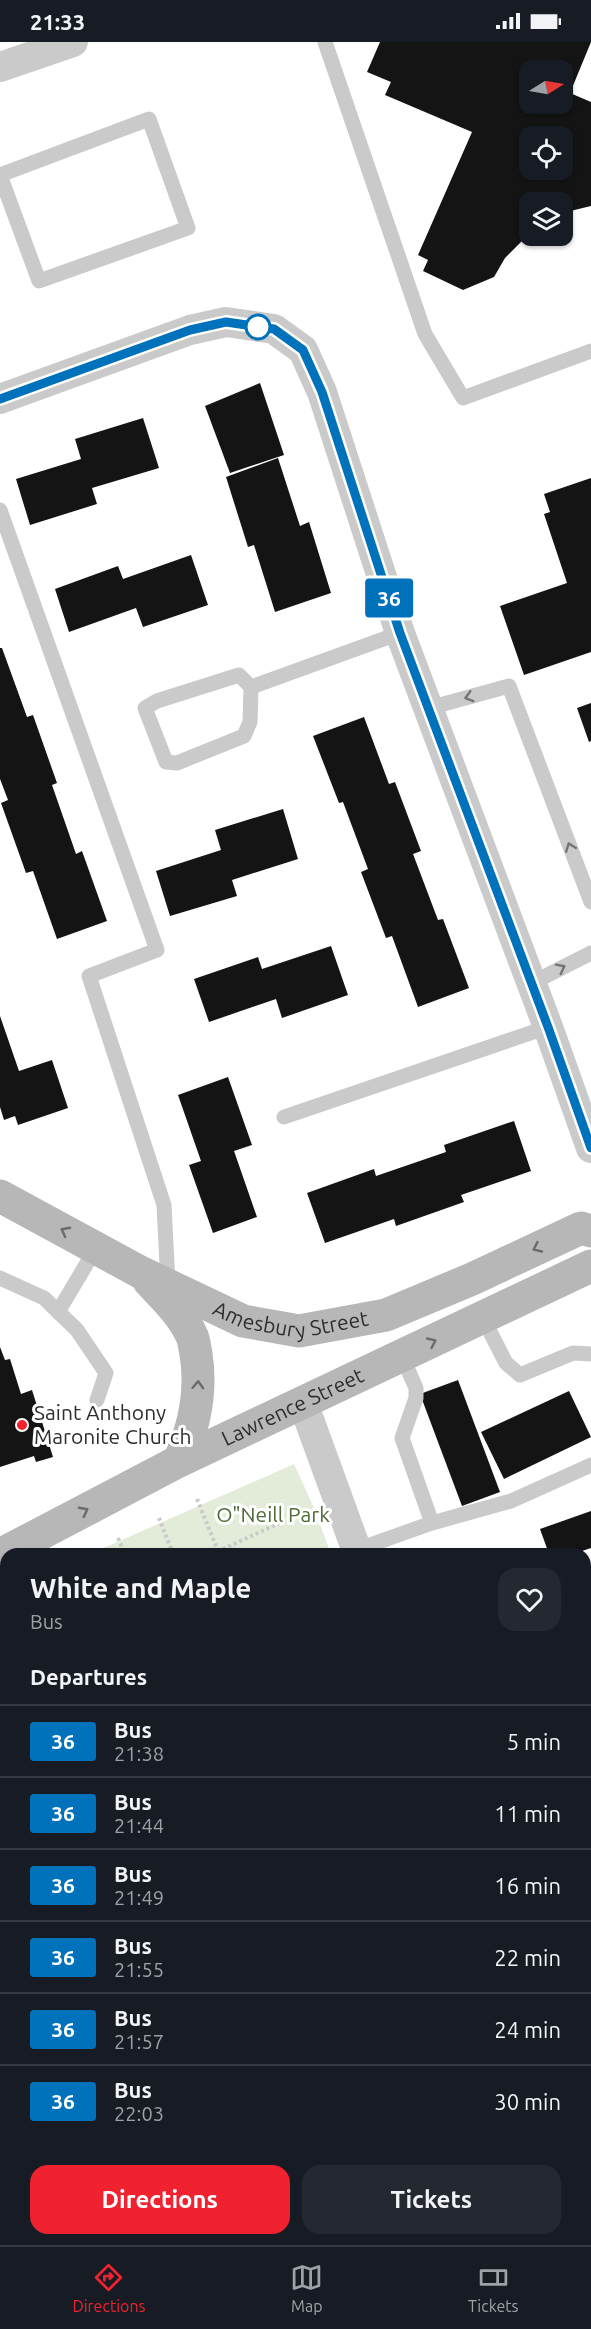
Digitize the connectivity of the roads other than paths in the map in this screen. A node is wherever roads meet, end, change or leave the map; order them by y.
1 (73, 42) edge
2 (325, 42) edge
3 (0, 67) edge
4 (0, 175) edge
5 (591, 351) edge
6 (0, 399) edge
7 (0, 510) edge
8 (400, 633) junction
9 (251, 687) junction
10 (429, 708) junction
11 (591, 902) edge
12 (591, 953) edge
13 (532, 983) junction
14 (548, 1027) junction
15 (284, 1117) dead end
16 (591, 1148) edge
17 (0, 1196) edge
18 (591, 1231) edge
19 (96, 1248) junction
20 (591, 1266) edge
21 (0, 1278) edge
22 (154, 1278) junction
23 (58, 1312) junction
24 (483, 1318) junction
25 (591, 1354) edge
26 (402, 1356) junction
27 (98, 1400) dead end
28 (303, 1403) junction
29 (179, 1461) junction
30 (591, 1465) edge
31 (432, 1523) junction
32 (15, 1548) edge
33 (356, 1548) edge
34 (367, 1548) edge

1 - 3 street
2 - 5 lane
4 - 4 lane
6 - 8 street
7 - 22 lane
8 - 9 lane
8 - 10 street
9 - 9 lane
11 -> 10 lane
10 - 13 street
13 -> 12 lane
13 - 14 street
14 - 15 lane
14 - 16 street
19 -> 17 main road, Amesbury Street
18 -> 22 main road, Amesbury Street
19 - 22 main road, Amesbury Street
19 - 23 lane
20 - 24 main road, Lawrence Street
21 - 23 lane
29 -> 22 main road
23 - 27 lane
24 - 25 lane
26 -> 24 main road, Lawrence Street
26 - 28 main road, Lawrence Street
26 - 31 lane
28 - 29 main road, Lawrence Street
28 - 33 street
32 -> 29 main road, Lawrence Street
30 - 31 lane
31 - 34 lane

